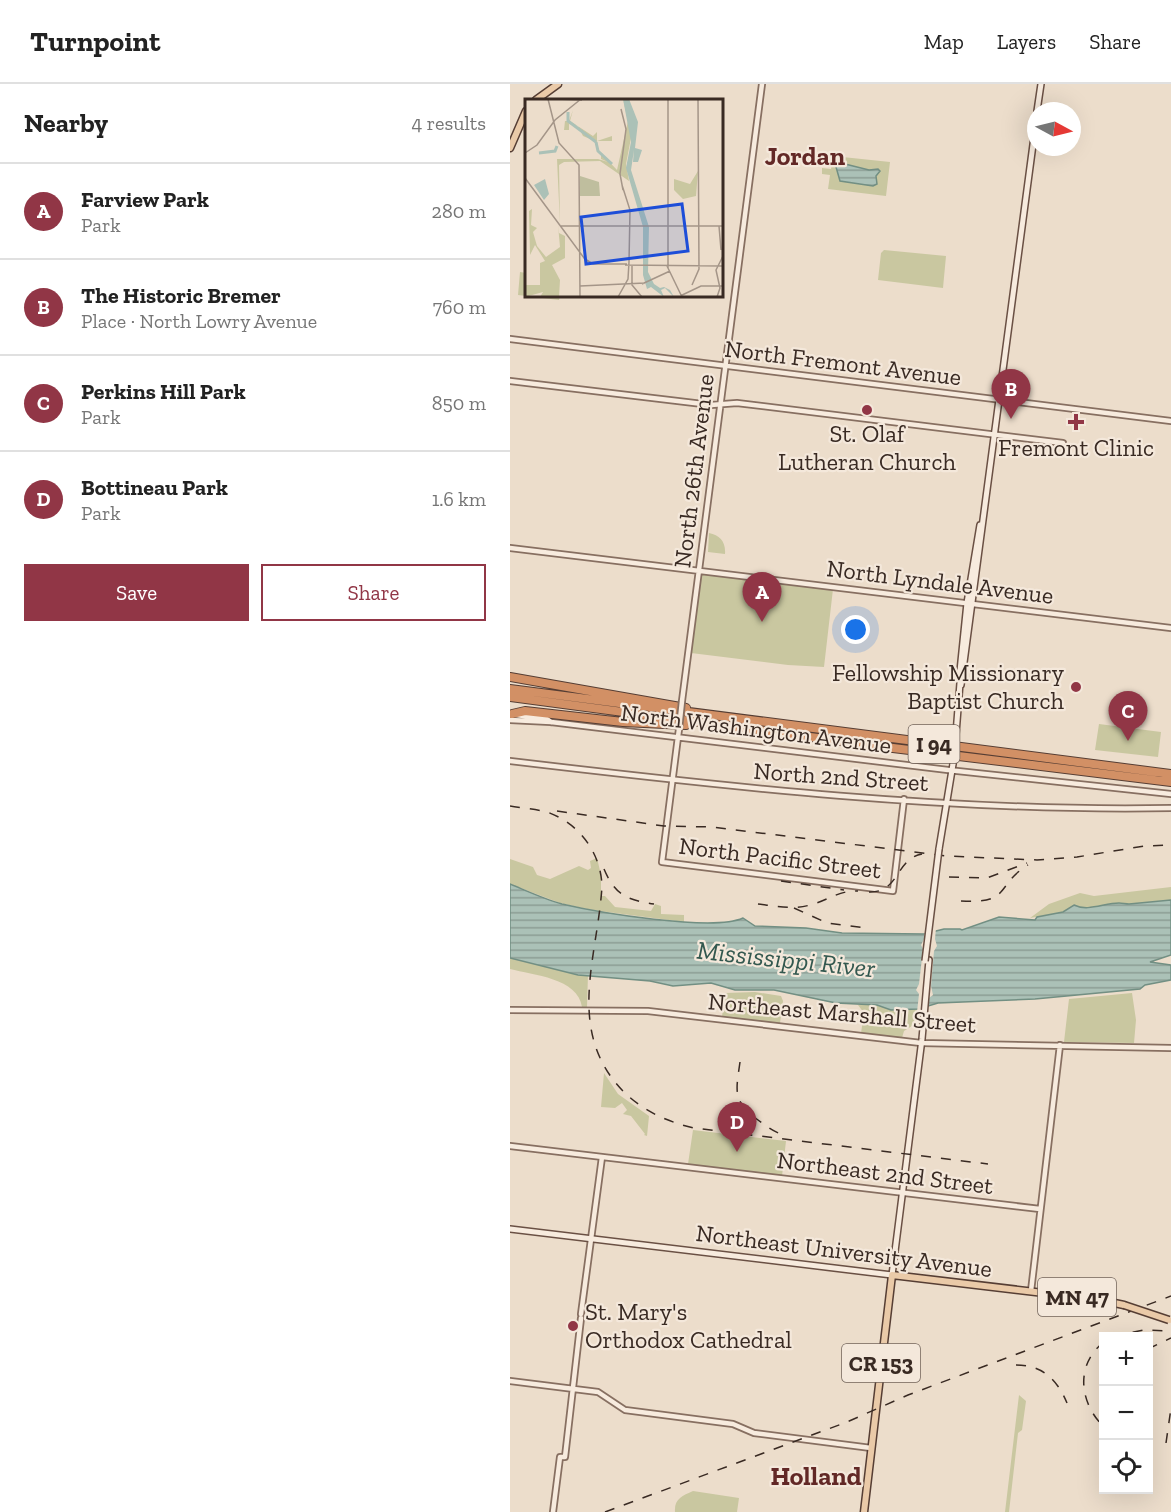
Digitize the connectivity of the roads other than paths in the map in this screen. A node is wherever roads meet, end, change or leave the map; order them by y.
1 (550, 84) edge
2 (558, 84) edge
3 (762, 84) edge
4 (1041, 84) edge
5 (535, 99) edge
6 (536, 99) edge
7 (1038, 102) edge
8 (525, 113) edge
9 (520, 125) junction
10 (510, 140) edge
11 (510, 148) edge
12 (1031, 156) edge
13 (510, 339) edge
14 (725, 367) junction
15 (510, 381) edge
16 (999, 400) junction
17 (720, 404) junction
18 (1171, 421) edge
19 (994, 434) junction
20 (1063, 443) dead end
21 (510, 548) edge
22 (699, 572) junction
23 (969, 604) junction
24 (1171, 628) edge
25 (510, 677) edge
26 (510, 688) edge
27 (510, 698) edge
28 (510, 702) edge
29 (707, 715) junction
30 (650, 716) junction
31 (510, 717) edge
32 (780, 733) junction
33 (678, 737) junction
34 (510, 761) edge
35 (952, 767) junction
36 (1171, 774) edge
37 (673, 780) junction
38 (1171, 782) edge
39 (1171, 794) edge
40 (904, 799) junction
41 (948, 802) junction
42 (1171, 808) edge
43 (662, 862) joint
44 (510, 1010) edge
45 (921, 1043) junction
46 (1060, 1045) junction
47 (1171, 1048) edge
48 (510, 1146) edge
49 (602, 1157) junction
50 (902, 1193) junction
51 (1040, 1209) junction
52 (510, 1229) edge
53 (592, 1239) junction
54 (892, 1275) junction
55 (1030, 1291) junction
56 (1170, 1320) edge
57 (510, 1381) edge
58 (572, 1389) junction
59 (871, 1448) junction
60 (863, 1510) edge
61 (553, 1512) edge

1 - 5 main road
2 - 6 main road
3 - 14 street, North 26th Avenue
4 - 7 main road
8 - 9 main road
9 - 10 main road
9 - 11 main road
12 - 16 main road, CR 153
13 - 14 street, North Fremont Avenue
14 - 16 street, North Fremont Avenue
14 - 17 street, North 26th Avenue
15 - 17 street
16 - 18 street, North Fremont Avenue
16 - 19 main road, CR 153
17 - 19 street
17 - 22 street, North 26th Avenue
19 - 20 street
19 - 23 main road, CR 153
21 - 22 street, North Lyndale Avenue
22 - 23 street, North Lyndale Avenue
22 - 33 street, North 26th Avenue, bridge
23 - 24 street, North Lyndale Avenue
23 - 35 main road, CR 153, bridge
25 - 29 highway
26 - 29 highway, I 94
27 - 30 highway, I 94
28 - 30 highway
29 - 36 highway, I 94
30 - 32 highway, I 94
31 - 32 highway
31 - 33 street, North Washington Avenue
32 - 38 highway, I 94
33 - 35 street, North Washington Avenue
33 - 37 street, North 26th Avenue
34 - 37 street, North 2nd Street
35 - 39 street, North Washington Avenue
35 - 41 main road, CR 153
37 - 40 street, North 2nd Street
37 - 43 street, North 26th Avenue
40 - 41 street, North 2nd Street
40 - 43 street, North Pacific Street
41 - 42 street, North 2nd Street
41 - 45 main road, CR 153, bridge
44 - 45 street, Northeast Marshall Street
45 - 46 street, Northeast Marshall Street
45 - 50 main road, CR 153
46 - 47 street, Northeast Marshall Street
46 - 51 street
48 - 49 street, Northeast 2nd Street
49 - 50 street, Northeast 2nd Street
49 - 53 street
50 - 51 street, Northeast 2nd Street
50 - 54 main road, CR 153
51 - 55 street
52 - 53 main road, Northeast University Avenue / MN 47
53 - 54 main road, Northeast University Avenue / MN 47
53 - 58 street
54 - 55 main road, Northeast University Avenue / MN 47
54 - 59 main road, CR 153
55 - 56 main road, Northeast University Avenue / MN 47, bridge
57 - 58 street
58 - 59 street
58 - 61 street
59 - 60 main road, CR 153

